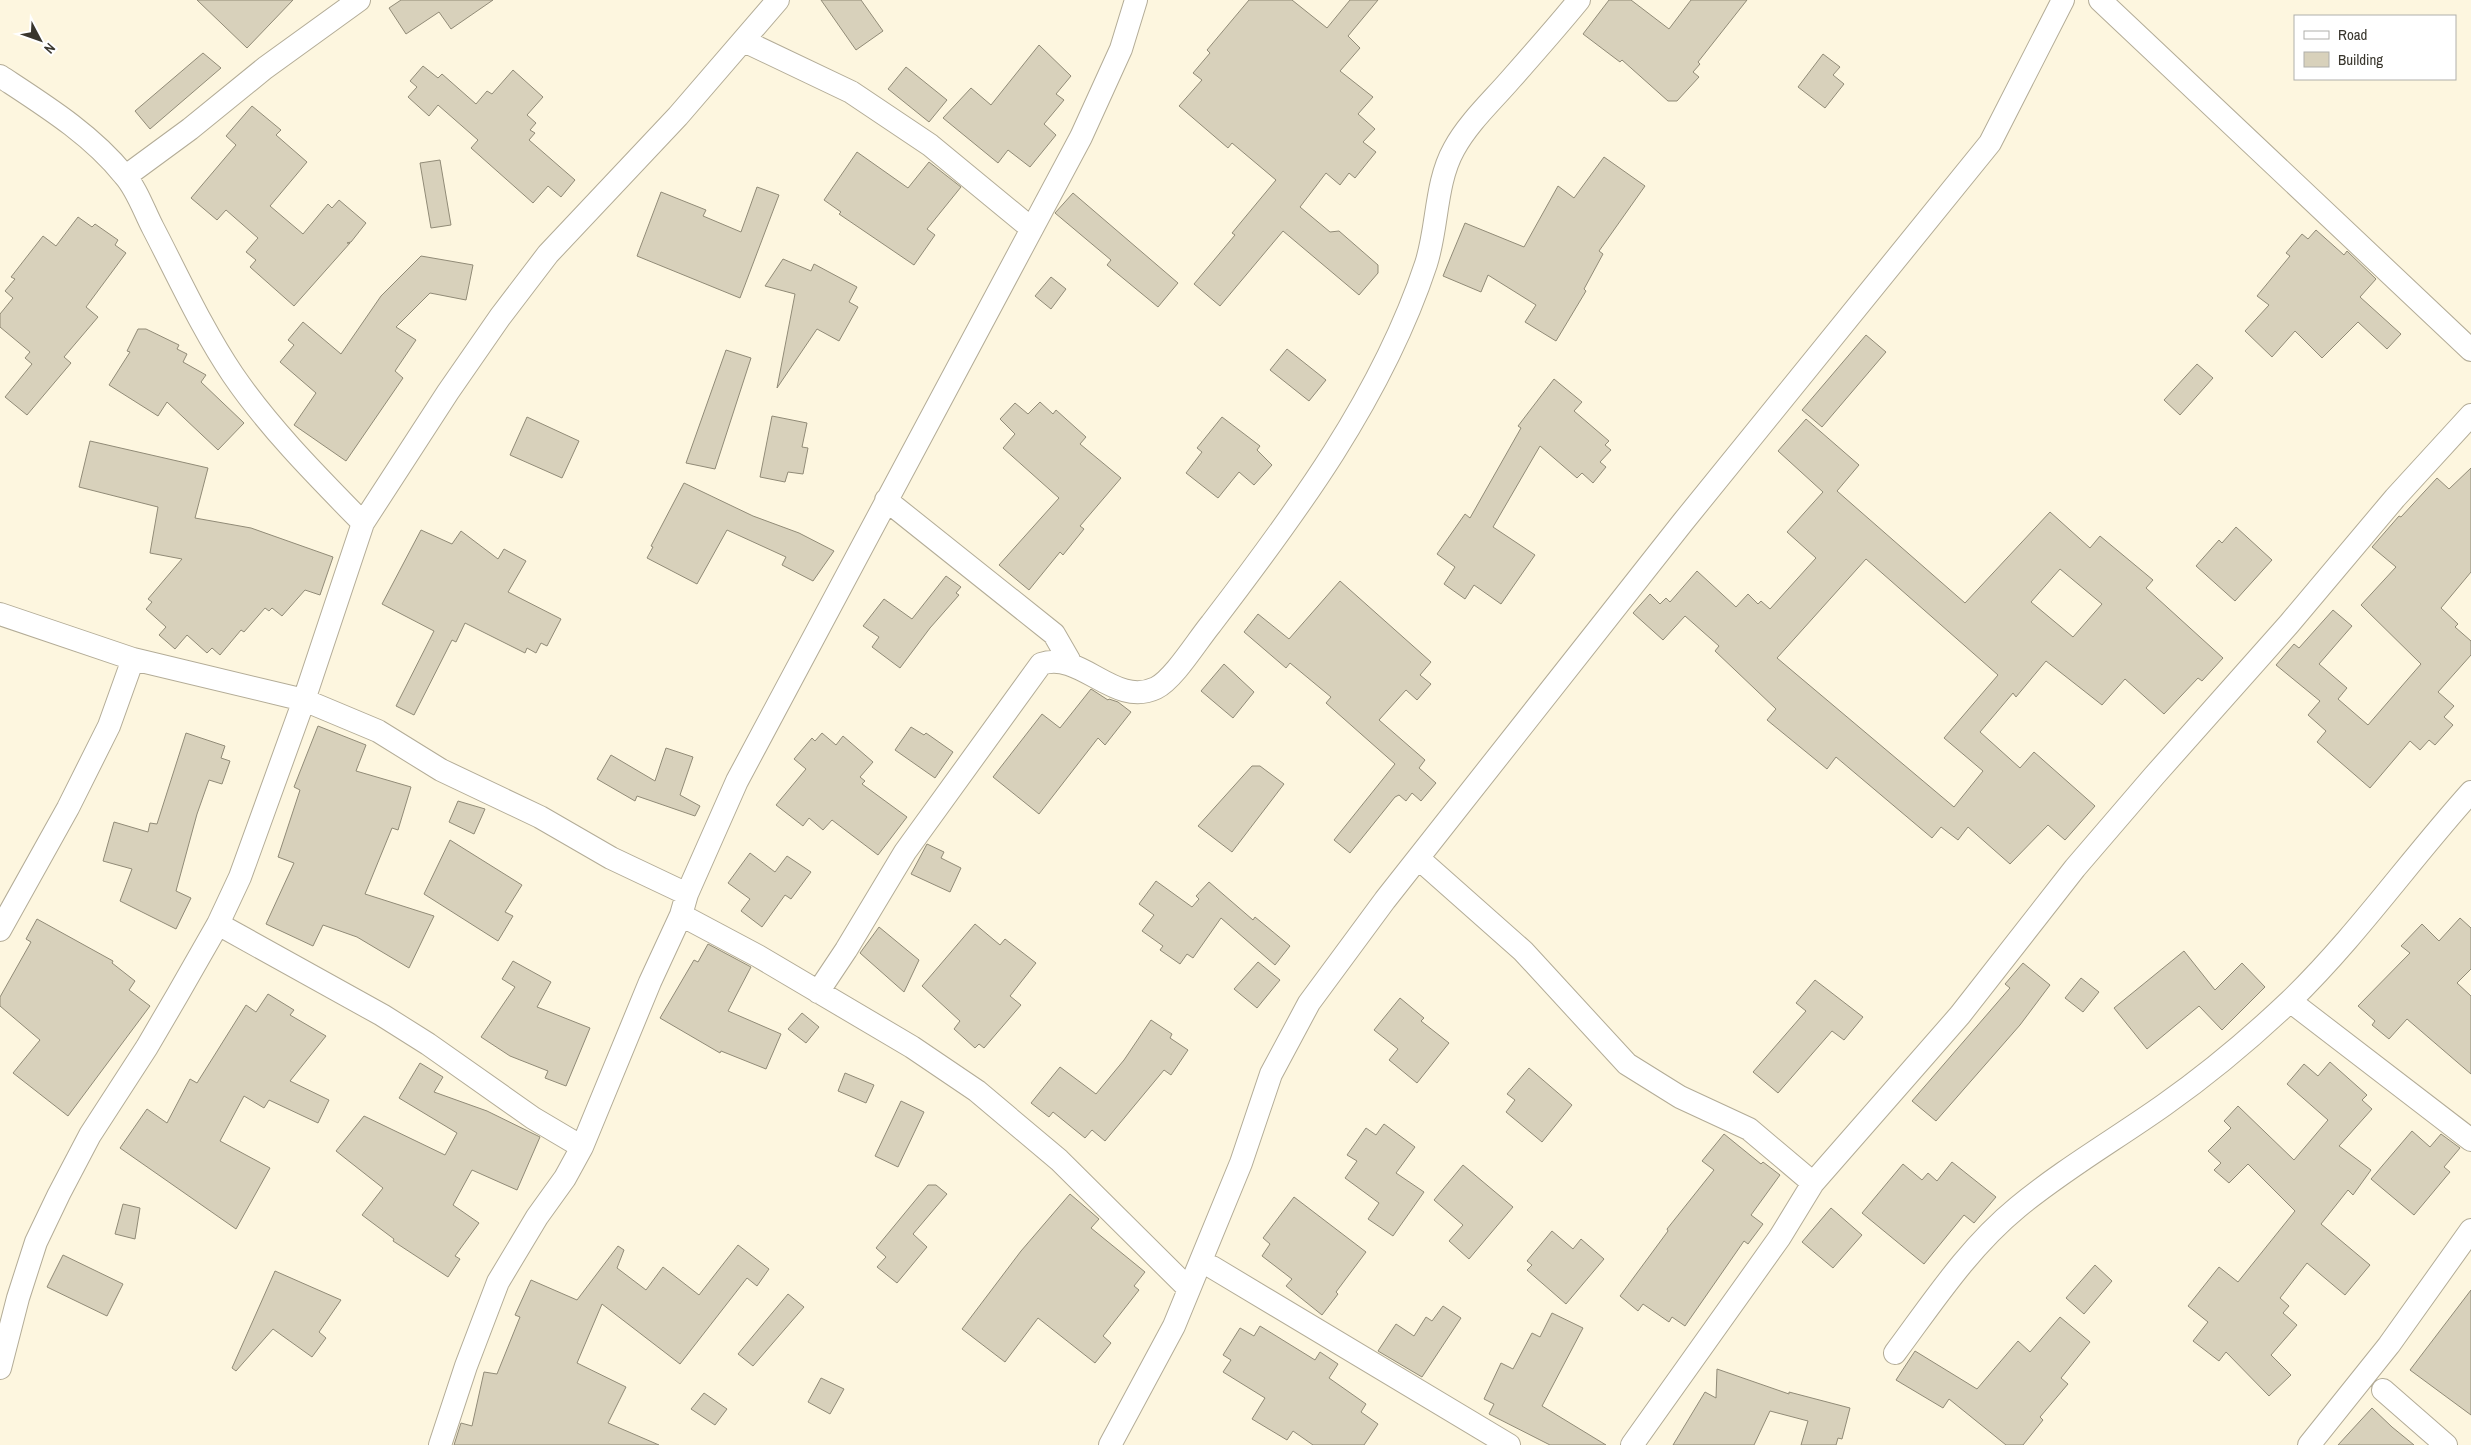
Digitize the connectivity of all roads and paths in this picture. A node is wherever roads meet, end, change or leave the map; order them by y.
1 (360, 0) edge
2 (778, 0) edge
3 (1136, 0) edge
4 (1579, 0) edge
5 (2063, 0) edge
6 (2106, 2) edge
7 (744, 41) junction
8 (0, 76) edge
9 (126, 176) junction
10 (1032, 229) junction
11 (2471, 350) edge
12 (2471, 415) edge
13 (886, 500) junction
14 (363, 523) junction
15 (0, 614) edge
16 (133, 659) junction
17 (1061, 661) junction
18 (304, 700) junction
19 (2471, 792) edge
20 (1418, 858) junction
21 (684, 904) junction
22 (218, 924) junction
23 (0, 930) edge
24 (818, 992) junction
25 (2290, 1001) junction
26 (2471, 1140) edge
27 (582, 1147) junction
28 (1813, 1182) junction
29 (2471, 1230) edge
30 (1212, 1268) dead end
31 (1189, 1289) junction
32 (1895, 1353) dead end
33 (0, 1368) edge
34 (2383, 1390) dead end
35 (440, 1445) edge
36 (1110, 1445) edge
37 (1509, 1445) edge
38 (1632, 1445) edge
39 (2309, 1445) edge
40 (2446, 1445) edge

1 - 9 street
2 - 7 street
3 - 10 street
4 - 17 street
5 - 20 street
6 - 11 street
7 - 10 street
7 - 14 street
8 - 9 street
9 - 14 street
10 - 13 street
12 - 28 street
13 - 17 street
13 - 21 street
14 - 18 street
15 - 16 street
16 - 18 street
16 - 23 street
17 - 24 street
18 - 21 street
18 - 22 street
19 - 25 street
20 - 28 street
20 - 31 street
21 - 24 street
21 - 27 street
22 - 27 street
22 - 33 street
24 - 31 street
25 - 26 street
25 - 32 street
27 - 35 street
28 - 38 street
29 - 39 street
30 - 37 street
31 - 36 street
34 - 40 street

